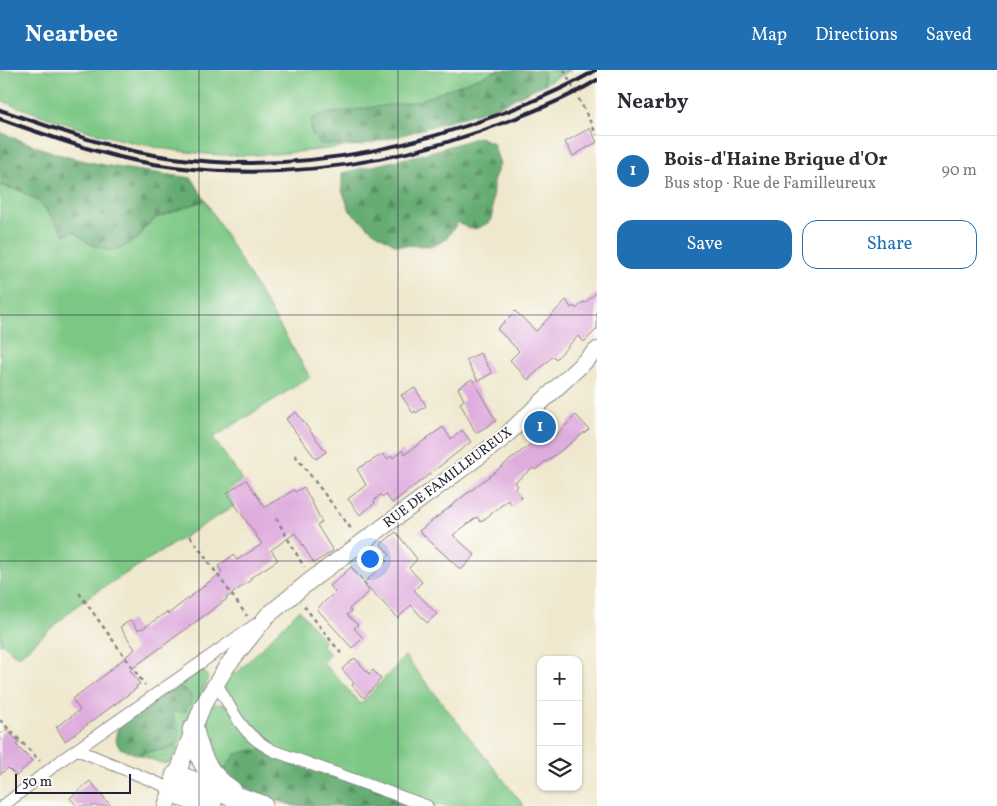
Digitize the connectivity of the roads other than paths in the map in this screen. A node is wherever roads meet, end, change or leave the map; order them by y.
1 (597, 350) edge
2 (267, 616) junction
3 (216, 683) junction
4 (193, 730) junction
5 (78, 750) junction
6 (172, 790) edge
7 (252, 803) edge
8 (3, 806) edge
9 (210, 806) edge
10 (427, 806) edge

1 - 2 street, RUE DE FAMILLEUREUX
2 - 3 street, RUE DE FAMILLEUREUX
2 - 5 street, RUE DE FAMILLEUREUX
3 - 4 street, RUE DE FAMILLEUREUX
3 - 10 street
4 - 6 street, RUE DE FAMILLEUREUX
4 - 7 highway
5 - 6 street
5 - 8 street, RUE DE FAMILLEUREUX
6 - 7 highway
6 - 9 highway

